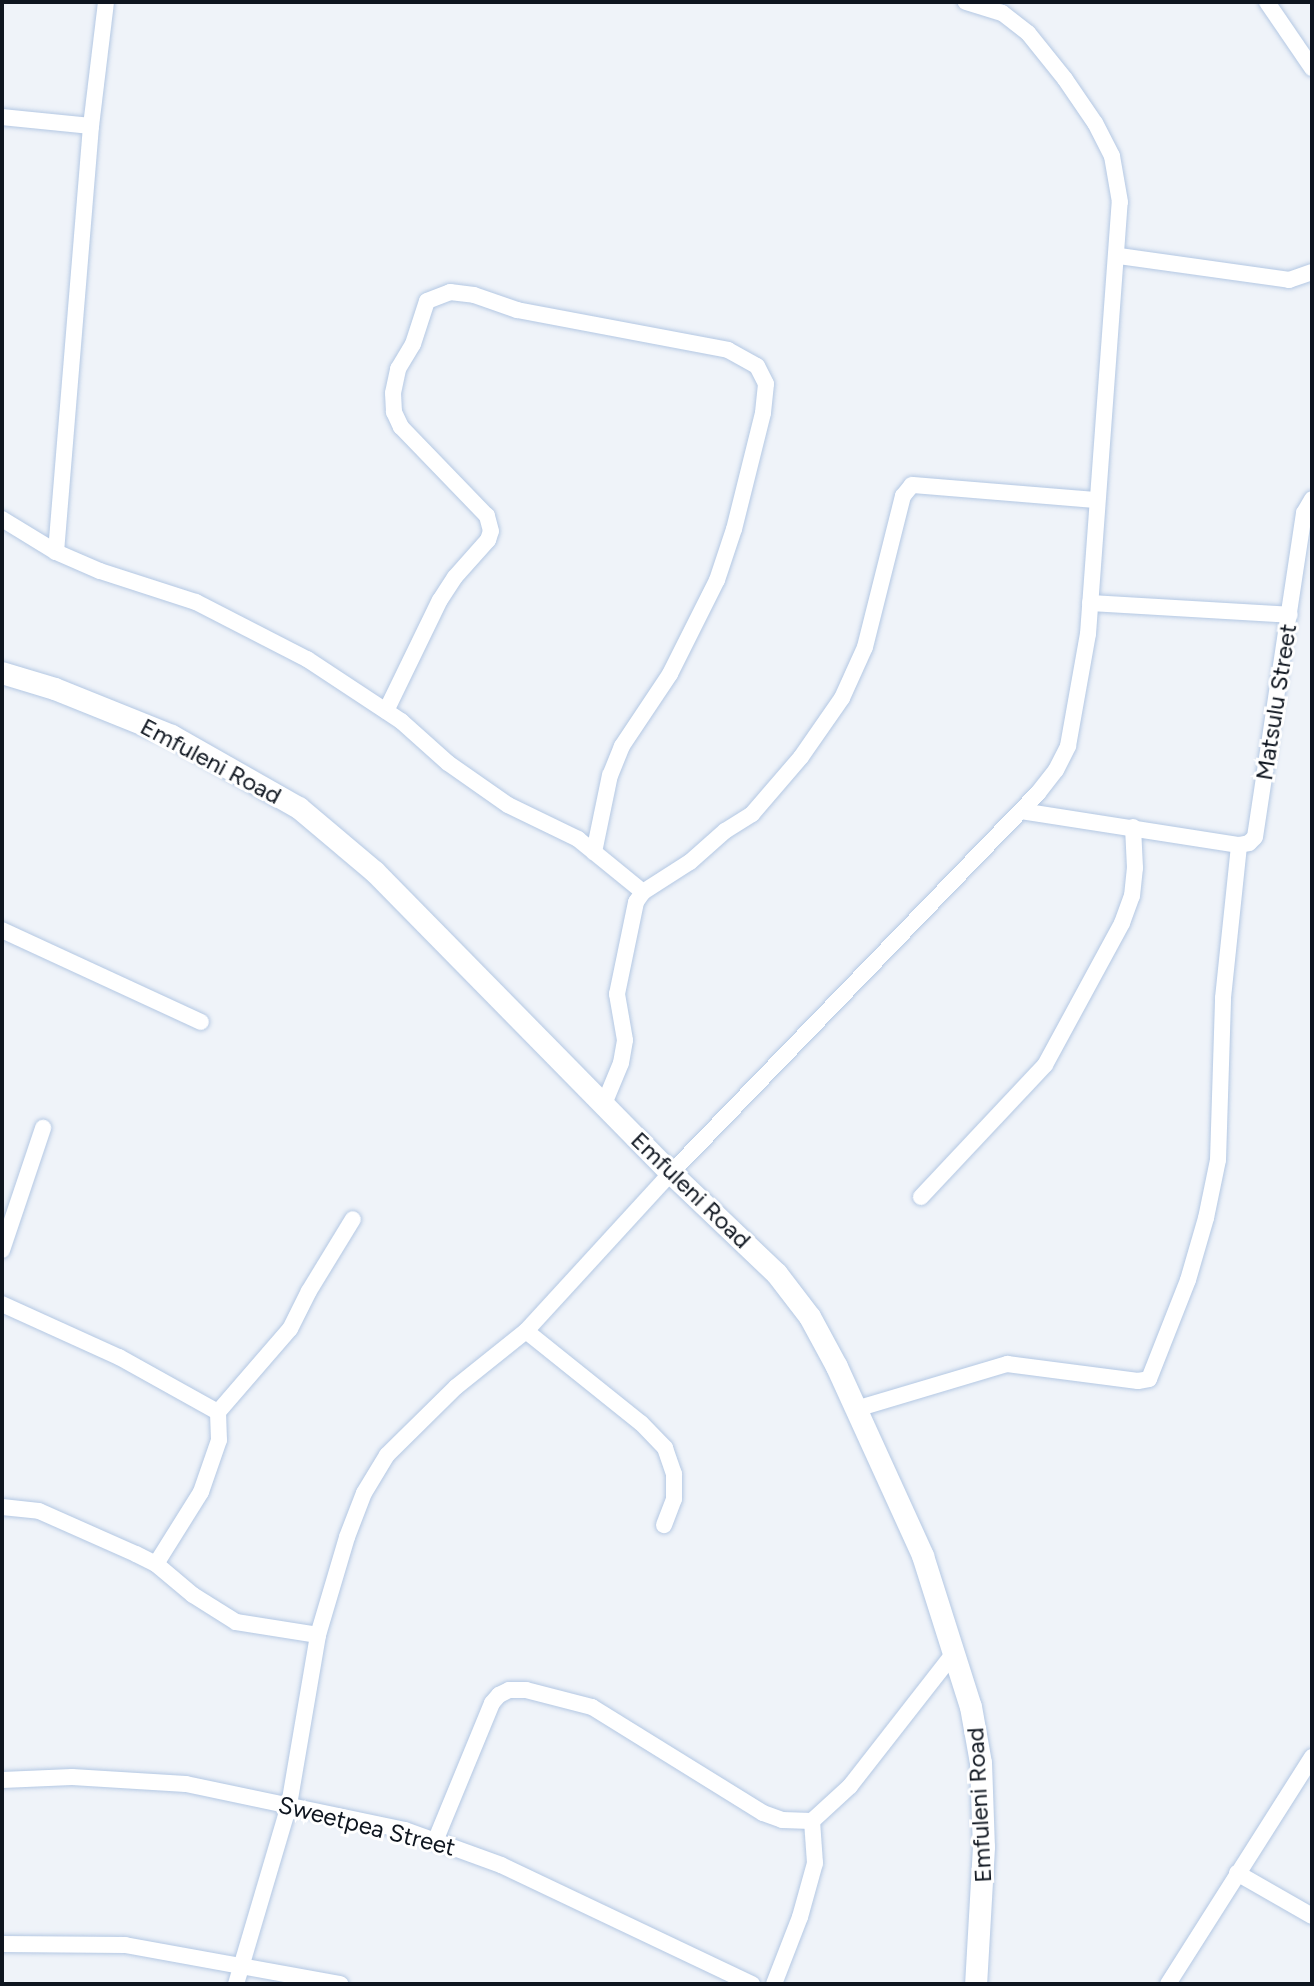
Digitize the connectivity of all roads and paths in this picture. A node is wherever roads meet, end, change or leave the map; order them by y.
1 (106, 2) edge
2 (966, 2) edge
3 (1267, 2) edge
4 (1312, 68) edge
5 (2, 117) edge
6 (91, 126) junction
7 (1119, 256) junction
8 (1312, 272) edge
9 (1096, 500) junction
10 (1310, 500) edge
11 (2, 519) edge
12 (56, 552) junction
13 (1090, 603) junction
14 (1290, 615) junction
15 (2, 673) edge
16 (386, 711) junction
17 (1021, 811) junction
18 (1133, 827) junction
19 (1239, 845) junction
20 (594, 852) junction
21 (643, 892) junction
22 (2, 930) edge
23 (201, 1022) dead end
24 (604, 1104) junction
25 (43, 1128) dead end
26 (671, 1173) junction
27 (921, 1197) dead end
28 (353, 1219) dead end
29 (2, 1250) edge
30 (2, 1304) edge
31 (526, 1331) junction
32 (856, 1409) junction
33 (218, 1412) junction
34 (2, 1507) edge
35 (664, 1525) dead end
36 (156, 1564) junction
37 (318, 1635) junction
38 (954, 1653) junction
39 (1312, 1757) edge
40 (2, 1780) edge
41 (289, 1805) junction
42 (812, 1821) junction
43 (436, 1839) junction
44 (1237, 1873) junction
45 (1312, 1916) edge
46 (2, 1944) edge
47 (241, 1965) junction
48 (236, 1984) edge
49 (340, 1984) edge
50 (752, 1984) edge
51 (774, 1984) edge
52 (976, 1984) edge
53 (1168, 1984) edge

1 - 6 street
2 - 7 street
3 - 4 street
5 - 6 street
6 - 12 street
7 - 8 street
7 - 9 street
9 - 13 street
9 - 21 street
10 - 14 street, Matsulu Street
11 - 12 street
12 - 16 street
13 - 14 street
13 - 17 street
14 - 19 street, Matsulu Street
15 - 24 street, Emfuleni Road
16 - 20 street
16 - 20 street
17 - 18 street
17 - 26 street
18 - 19 street
18 - 27 street
19 - 32 street
20 - 21 street
21 - 24 street
22 - 23 street
24 - 26 street, Emfuleni Road
25 - 29 street
26 - 31 street
26 - 32 street, Emfuleni Road
28 - 33 street
30 - 33 street
31 - 35 street
31 - 37 street
32 - 38 street, Emfuleni Road
33 - 36 street
34 - 36 street
36 - 37 street
37 - 41 street
38 - 42 street
38 - 52 street, Emfuleni Road
39 - 44 street
40 - 41 street, Sweetpea Street
41 - 43 street, Sweetpea Street
41 - 47 street
42 - 43 street
42 - 51 street
43 - 50 street, Sweetpea Street
44 - 45 street
44 - 53 street
46 - 47 street
47 - 48 street
47 - 49 street

